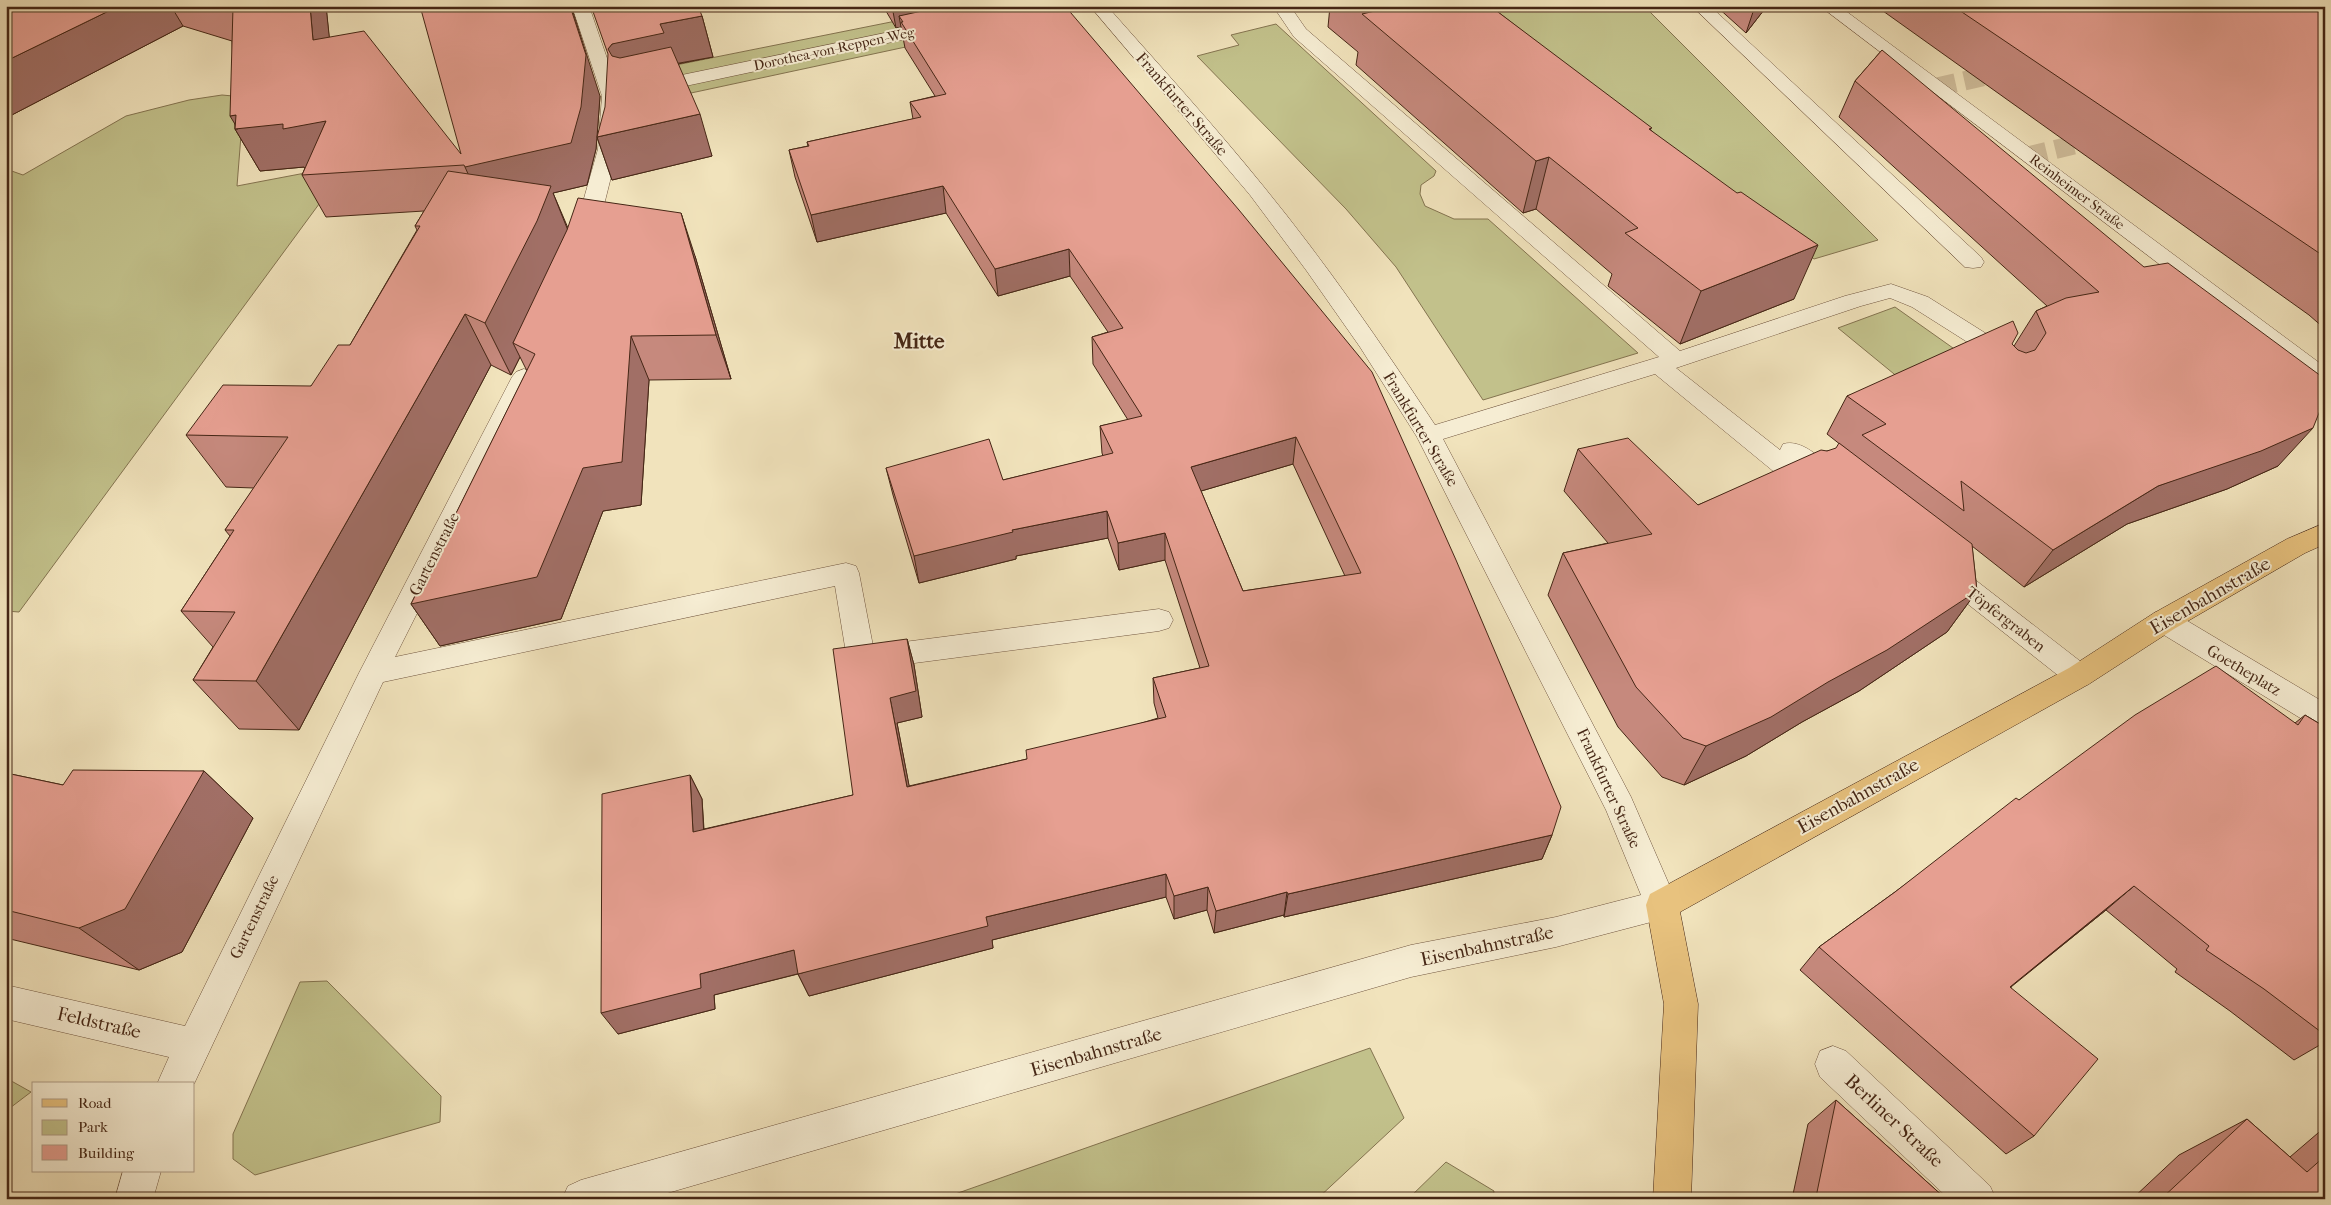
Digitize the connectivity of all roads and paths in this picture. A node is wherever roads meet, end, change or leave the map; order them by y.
1 (580, 6) edge
2 (1098, 6) edge
3 (1281, 6) edge
4 (1700, 6) edge
5 (1828, 6) edge
6 (958, 22) edge
7 (632, 91) edge
8 (578, 256) edge
9 (1973, 262) dead end
10 (535, 353) edge
11 (1668, 363) junction
12 (2325, 379) edge
13 (2002, 381) edge
14 (1429, 436) junction
15 (1792, 450) dead end
16 (1824, 475) junction
17 (1854, 499) edge
18 (2325, 533) edge
19 (1924, 554) edge
20 (1158, 620) dead end
21 (2164, 622) junction
22 (373, 673) junction
23 (2079, 676) junction
24 (2325, 718) edge
25 (1662, 905) junction
26 (6, 1002) edge
27 (192, 1044) junction
28 (1833, 1064) dead end
29 (175, 1082) edge
30 (142, 1172) edge
31 (134, 1199) edge
32 (581, 1199) edge
33 (1672, 1199) edge
34 (1977, 1199) edge

1 - 8 street
2 - 14 street, Frankfurter Straße
3 - 11 street
4 - 9 street
5 - 12 street, Reinheimer Straße
6 - 7 street, Dorothea-von-Reppen-Weg
10 - 22 street, Gartenstraße
11 - 13 street
11 - 14 street
11 - 16 street
14 - 25 street, Frankfurter Straße
15 - 16 street
16 - 17 street
18 - 21 main road, Eisenbahnstraße
19 - 23 street, Töpfergraben
20 - 22 street
21 - 23 main road, Eisenbahnstraße
21 - 24 street, Goetheplatz
22 - 27 street, Gartenstraße
23 - 25 main road, Eisenbahnstraße
25 - 32 street, Eisenbahnstraße
25 - 33 main road
26 - 27 street, Feldstraße
27 - 29 street, Gartenstraße
28 - 34 street, Berliner Straße
30 - 31 street

